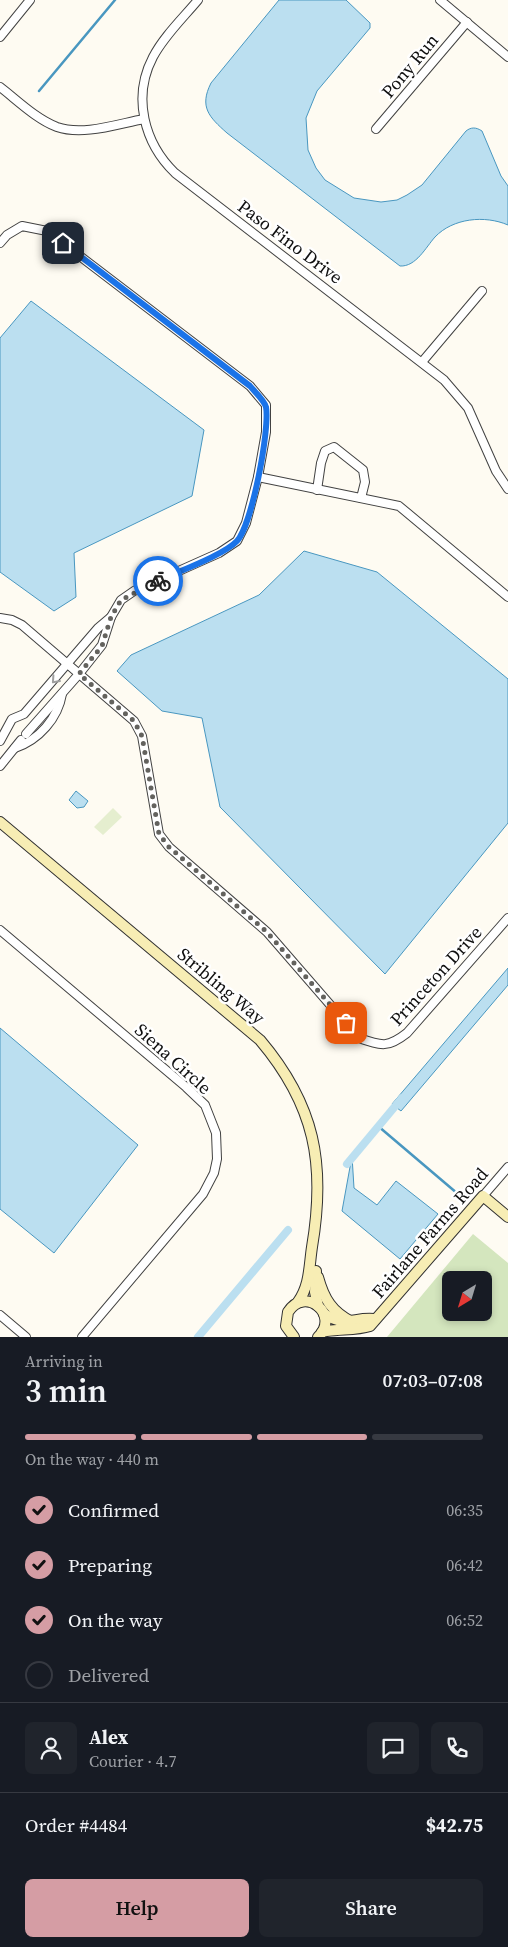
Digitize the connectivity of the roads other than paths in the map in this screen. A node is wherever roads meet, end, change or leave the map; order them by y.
1 (30, 0) edge
2 (198, 0) edge
3 (440, 0) edge
4 (467, 22) junction
5 (0, 37) edge
6 (508, 57) edge
7 (0, 87) edge
8 (144, 119) junction
9 (376, 129) dead end
10 (0, 243) edge
11 (482, 291) dead end
12 (422, 362) junction
13 (258, 477) junction
14 (508, 488) edge
15 (317, 490) junction
16 (360, 498) junction
17 (508, 597) edge
18 (111, 617) junction
19 (0, 618) edge
20 (68, 665) junction
21 (79, 674) junction
22 (63, 692) junction
23 (21, 716) junction
24 (33, 726) junction
25 (40, 733) junction
26 (0, 741) edge
27 (15, 748) junction
28 (0, 766) edge
29 (0, 822) edge
30 (508, 918) edge
31 (0, 930) edge
32 (508, 1167) edge
33 (483, 1196) junction
34 (508, 1217) edge
35 (315, 1235) junction
36 (316, 1271) junction
37 (298, 1302) junction
38 (321, 1310) junction
39 (0, 1315) edge
40 (354, 1326) junction
41 (320, 1334) edge
42 (26, 1337) edge
43 (82, 1337) edge
44 (294, 1337) edge
45 (337, 1337) edge

1 - 5 street
2 - 8 street, Paso Fino Drive
3 - 4 street
4 - 6 street
4 - 9 street, Pony Run
7 - 8 street
8 - 12 street, Paso Fino Drive
10 - 13 street
11 - 12 street
12 - 14 street, Paso Fino Drive
13 - 15 street
13 - 18 street
15 - 16 street
15 - 16 street
16 - 17 street
18 - 20 street
18 - 21 street
19 - 20 street
20 - 21 street
20 -> 23 street
21 - 22 street
21 - 30 street, Princeton Drive
22 - 24 street
22 - 25 street
23 - 24 street
23 - 26 street
24 - 25 street
24 - 27 street
25 - 27 street
27 - 28 street
29 - 35 street, Stribling Way
31 - 43 street, Siena Circle
32 - 33 street, Fairlane Farms Road
33 - 34 street
33 - 40 street, Fairlane Farms Road
35 - 36 street, Stribling Way
35 - 37 street, Stribling Way
36 - 38 street, Stribling Way
36 - 40 street
37 - 38 street, Fairlane Farms Road
37 - 44 street, Stribling Way
38 - 40 street, Fairlane Farms Road
38 - 41 street, Stribling Way
39 - 42 street
40 - 41 street, Fairlane Farms Road
40 - 45 street

